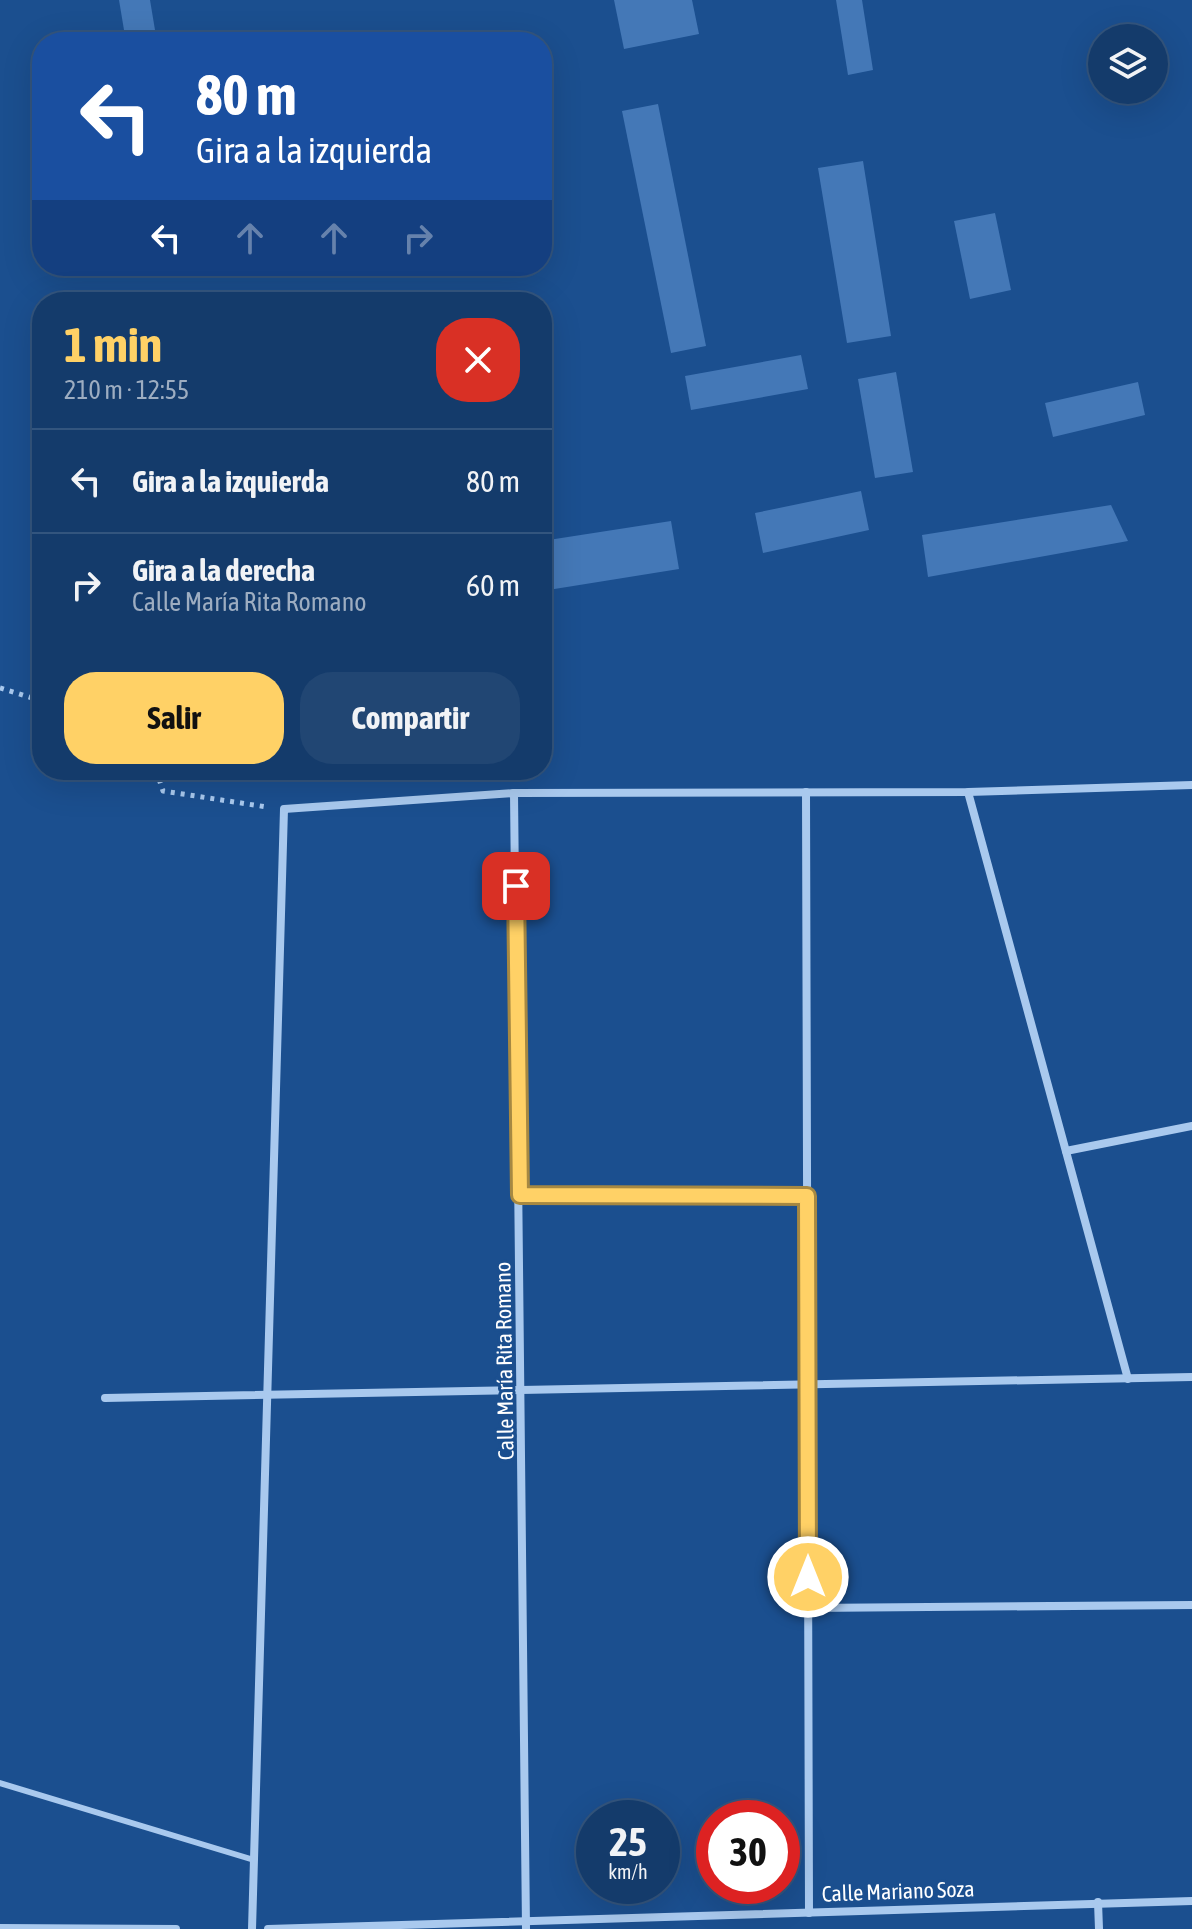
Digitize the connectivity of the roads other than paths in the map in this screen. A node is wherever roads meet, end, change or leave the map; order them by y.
1 (1192, 785) edge
2 (806, 792) junction
3 (968, 792) junction
4 (514, 793) junction
5 (1192, 1126) edge
6 (1066, 1151) junction
7 (520, 1195) junction
8 (807, 1196) junction
9 (1192, 1377) edge
10 (1128, 1379) junction
11 (807, 1385) junction
12 (523, 1390) junction
13 (268, 1394) junction
14 (105, 1398) dead end
15 (1192, 1605) edge
16 (808, 1608) junction
17 (0, 1783) edge
18 (254, 1860) junction
19 (1192, 1901) edge
20 (1098, 1902) junction
21 (809, 1913) junction
22 (526, 1925) edge
23 (0, 1928) edge
24 (356, 1928) edge
25 (176, 1929) edge
26 (252, 1929) edge
27 (268, 1929) edge
28 (1099, 1929) edge

1 - 3 street
2 - 3 street
2 - 4 street
2 - 8 street
3 - 6 street
4 - 7 street, Calle María Rita Romano
4 - 13 street
5 - 6 street
6 - 10 street
7 - 8 street
7 - 12 street, Calle María Rita Romano
8 - 11 street
9 - 10 street
10 - 11 street
11 - 12 street
11 - 16 street
12 - 13 street
12 - 22 street, Calle María Rita Romano
13 - 14 street
13 - 18 street
15 - 16 street
16 - 21 street
17 - 18 lane
18 - 26 street
19 - 20 street, Calle Mariano Soza
20 - 21 street, Calle Mariano Soza
20 - 28 street
21 - 22 street, Calle Mariano Soza
22 - 24 street, Calle Mariano Soza
23 - 25 street
24 - 27 street, Calle Mariano Soza

